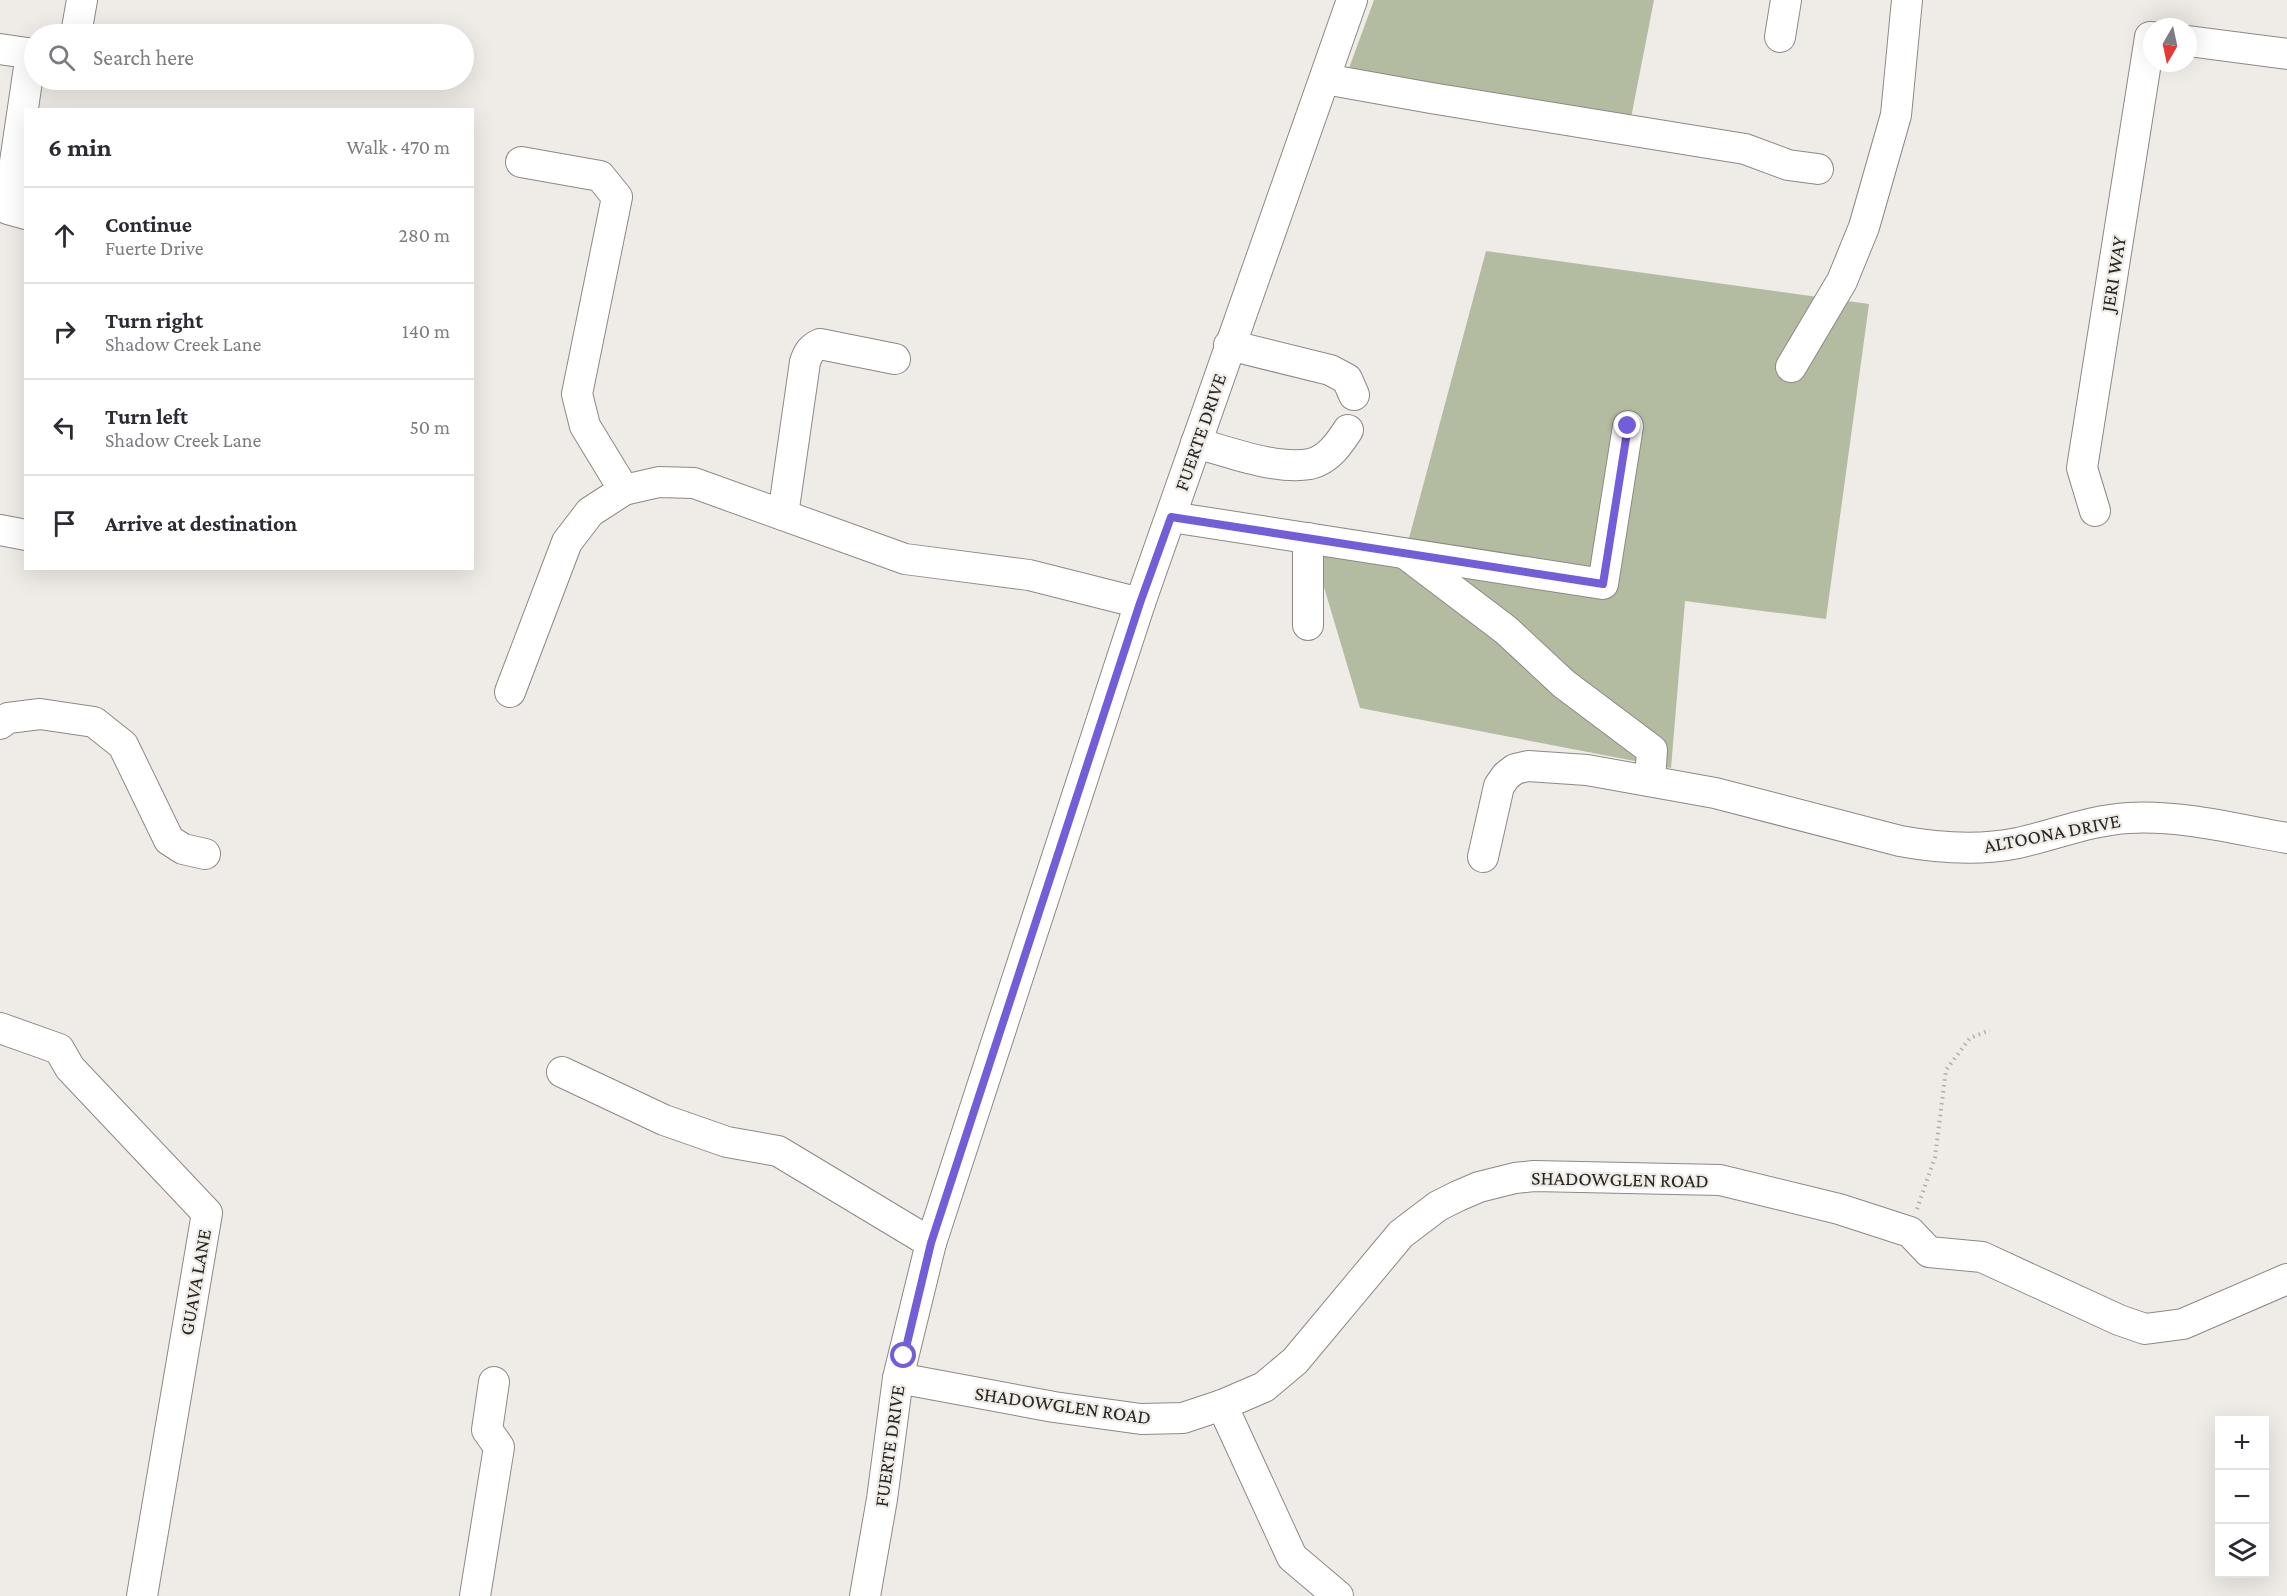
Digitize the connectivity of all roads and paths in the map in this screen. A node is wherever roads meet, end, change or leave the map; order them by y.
1 (82, 0) edge
2 (1352, 0) edge
3 (1786, 0) edge
4 (1907, 0) edge
5 (78, 24) edge
6 (1780, 37) dead end
7 (2197, 42) edge
8 (0, 49) edge
9 (24, 53) edge
10 (2287, 54) edge
11 (2145, 72) edge
12 (1325, 79) junction
13 (27, 90) edge
14 (24, 108) edge
15 (24, 110) edge
16 (521, 162) dead end
17 (1818, 169) dead end
18 (24, 213) edge
19 (1229, 345) junction
20 (895, 359) dead end
21 (1791, 367) dead end
22 (1354, 395) dead end
23 (1628, 426) dead end
24 (1348, 430) dead end
25 (1196, 443) junction
26 (624, 490) junction
27 (2095, 511) dead end
28 (783, 515) junction
29 (1171, 517) junction
30 (0, 530) edge
31 (24, 535) edge
32 (1308, 538) junction
33 (1405, 553) junction
34 (1140, 603) junction
35 (1308, 625) dead end
36 (510, 692) dead end
37 (0, 724) edge
38 (1650, 781) junction
39 (2287, 838) edge
40 (205, 854) dead end
41 (1483, 857) dead end
42 (0, 1028) edge
43 (1990, 1030) dead end
44 (562, 1072) dead end
45 (1910, 1232) junction
46 (931, 1243) junction
47 (2287, 1279) edge
48 (898, 1378) junction
49 (494, 1382) dead end
50 (1222, 1405) junction
51 (142, 1596) edge
52 (475, 1596) edge
53 (865, 1596) edge
54 (1338, 1596) edge

1 - 5 street
2 - 12 street, FUERTE DRIVE
3 - 6 street
4 - 21 street
7 - 10 street
8 - 9 street
11 - 27 street, JERI WAY
12 - 17 street
12 - 19 street, FUERTE DRIVE
13 - 14 street
15 - 18 street
16 - 26 street
19 - 22 street
19 - 25 street, FUERTE DRIVE
20 - 28 street
23 - 33 street
24 - 25 street
25 - 29 street, FUERTE DRIVE
26 - 28 street
26 - 36 street
28 - 34 street
29 - 32 street
29 - 34 street, FUERTE DRIVE
30 - 31 street
32 - 33 street
32 - 35 street
33 - 38 street
34 - 46 street, FUERTE DRIVE
37 - 40 street
38 - 39 street, ALTOONA DRIVE
38 - 41 street, ALTOONA DRIVE
42 - 51 street, GUAVA LANE
43 - 45 path
44 - 46 street
45 - 47 street, SHADOWGLEN ROAD
45 - 50 street, SHADOWGLEN ROAD
46 - 48 street, FUERTE DRIVE
48 - 50 street, SHADOWGLEN ROAD
48 - 53 street, FUERTE DRIVE
49 - 52 street
50 - 54 street

